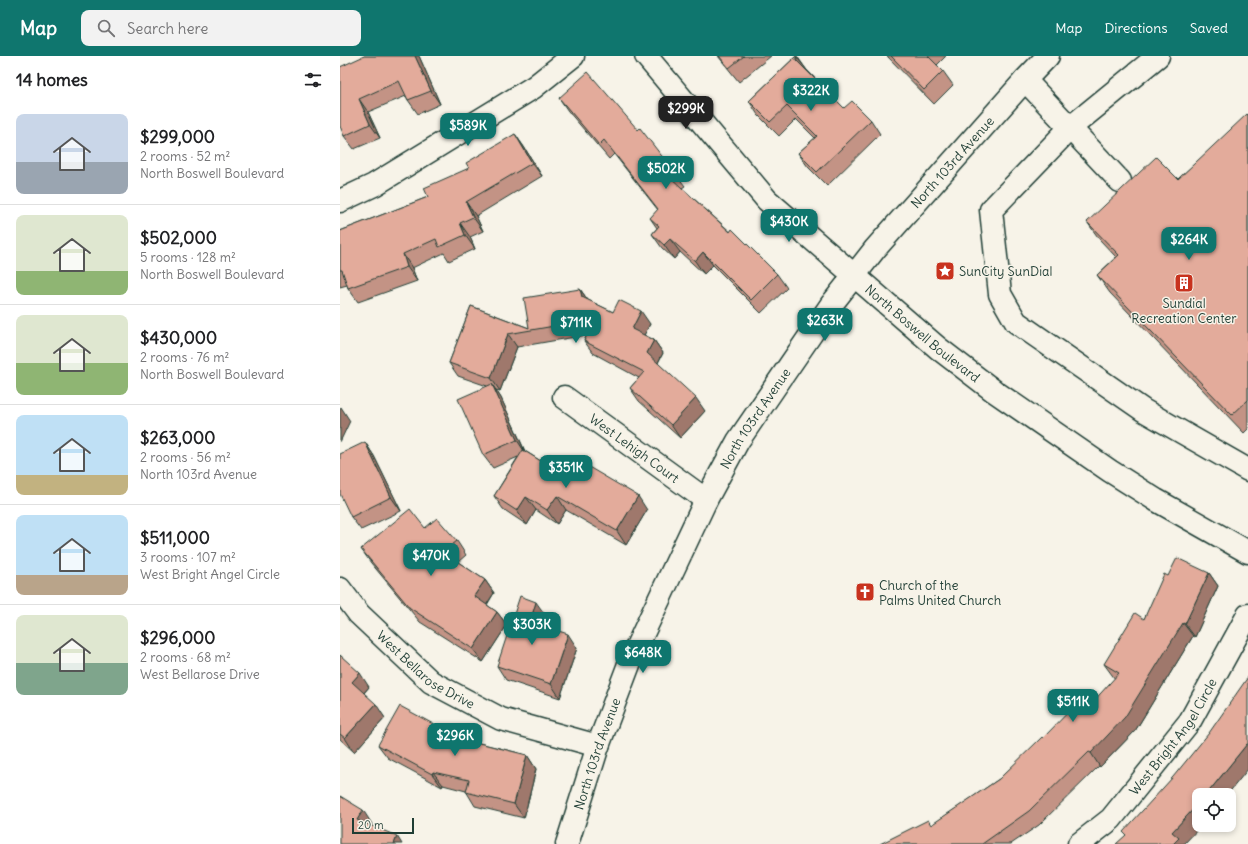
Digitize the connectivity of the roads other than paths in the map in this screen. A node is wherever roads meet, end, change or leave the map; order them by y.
1 (573, 56) edge
2 (646, 56) edge
3 (1048, 56) edge
4 (1158, 56) edge
5 (1025, 80) junction
6 (1071, 127) junction
7 (1120, 181) dead end
8 (340, 201) edge
9 (854, 276) junction
10 (564, 396) dead end
11 (1248, 470) edge
12 (706, 500) junction
13 (1248, 552) edge
14 (340, 589) edge
15 (1248, 615) edge
16 (598, 746) junction
17 (567, 844) edge
18 (1079, 844) edge

1 - 8 street
2 - 9 street, North Boswell Boulevard
3 - 5 street, North 103rd Avenue
4 - 6 street
5 - 6 street
5 - 9 street, North 103rd Avenue
6 - 7 street
6 - 11 street
9 - 12 street, North 103rd Avenue
9 - 13 street, North Boswell Boulevard
10 - 12 street, West Lehigh Court
12 - 16 street, North 103rd Avenue
14 - 16 street, West Bellarose Drive
15 - 18 street, West Bright Angel Circle
16 - 17 street, North 103rd Avenue

